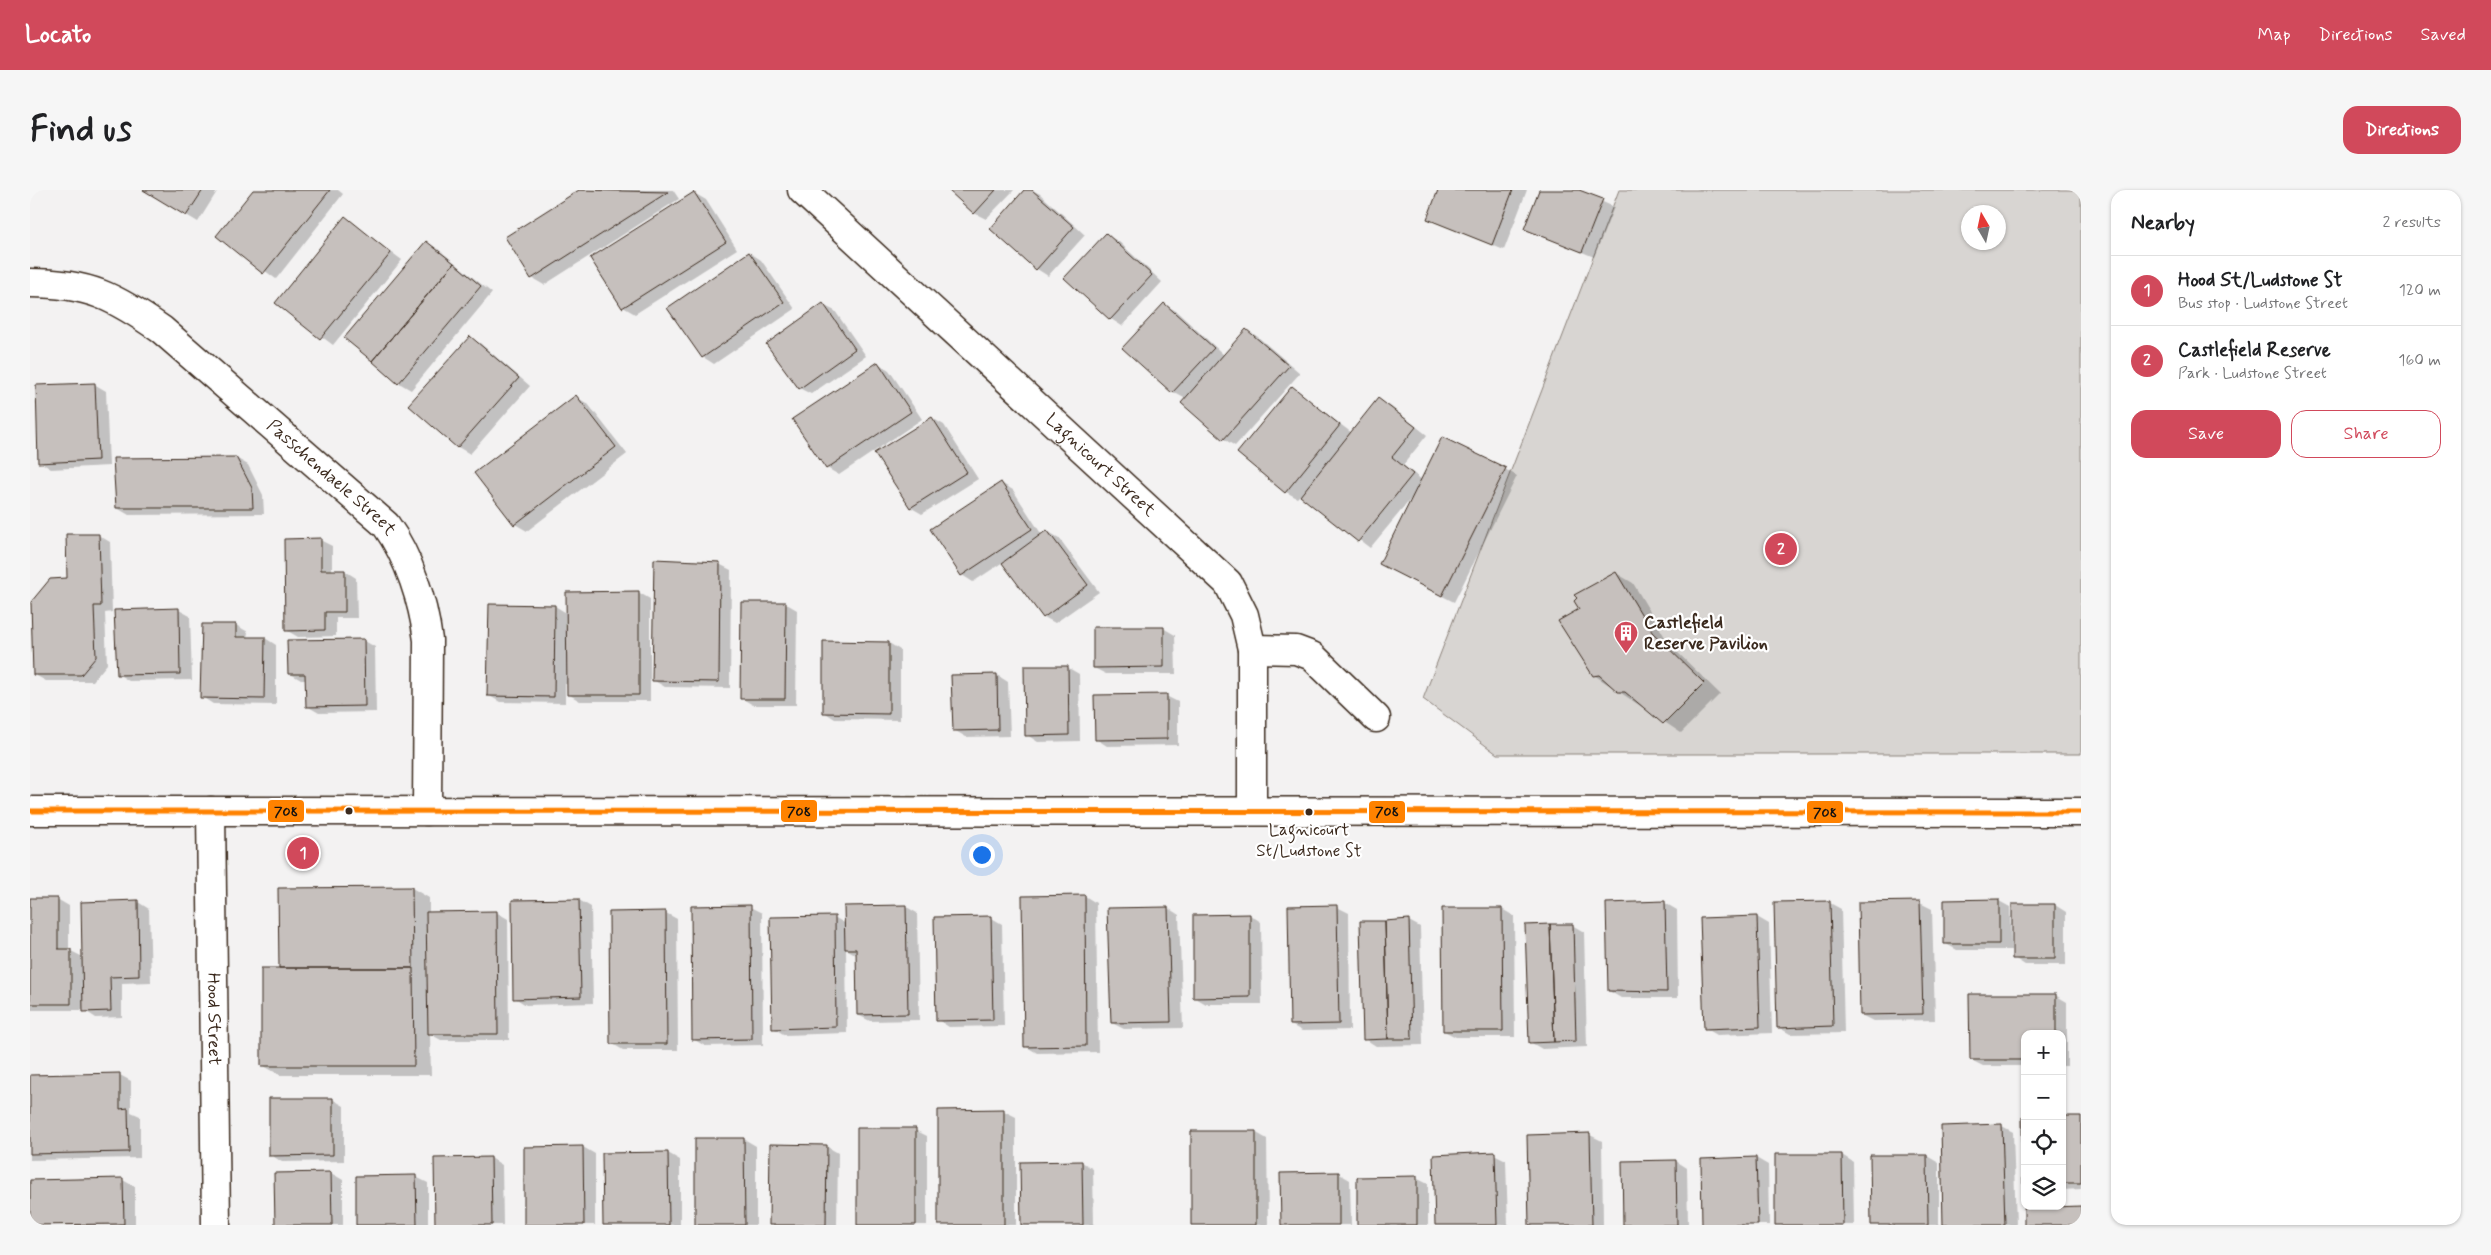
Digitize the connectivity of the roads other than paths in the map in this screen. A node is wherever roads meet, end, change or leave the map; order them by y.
1 (802, 190) edge
2 (30, 283) edge
3 (1252, 649) junction
4 (1376, 718) dead end
5 (30, 811) edge
6 (211, 811) junction
7 (427, 811) junction
8 (1252, 811) junction
9 (2081, 812) edge
10 (216, 1225) edge

1 - 3 street, Lagnicourt Street
2 - 7 street, Passchendaele Street
3 - 4 street
3 - 8 street, Lagnicourt Street
5 - 6 street
6 - 7 street
6 - 10 street, Hood Street
7 - 8 street
8 - 9 street

